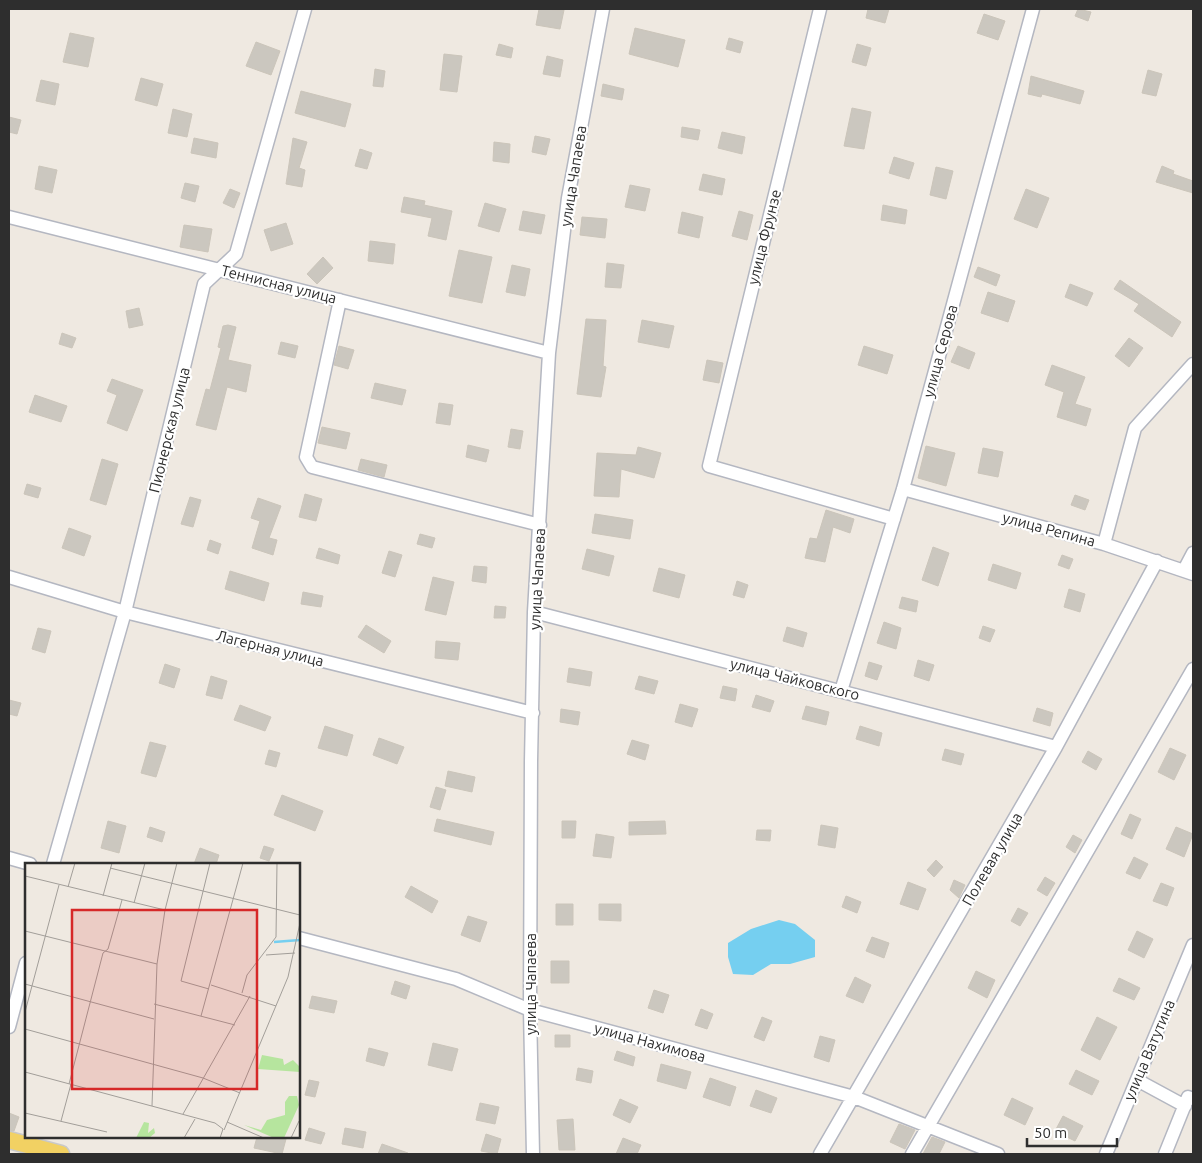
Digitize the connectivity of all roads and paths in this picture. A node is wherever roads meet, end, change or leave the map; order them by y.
1 (305, 9) edge
2 (603, 9) edge
3 (820, 9) edge
4 (1033, 9) edge
5 (9, 218) edge
6 (219, 269) junction
7 (340, 300) junction
8 (549, 353) junction
9 (1193, 364) edge
10 (903, 489) junction
11 (894, 520) junction
12 (540, 525) junction
13 (1096, 541) junction
14 (1193, 553) edge
15 (1157, 561) junction
16 (1188, 572) edge
17 (9, 577) edge
18 (125, 612) junction
19 (534, 612) junction
20 (1193, 669) edge
21 (841, 691) junction
22 (533, 713) junction
23 (1056, 747) junction
24 (9, 858) edge
25 (26, 863) edge
26 (53, 863) edge
27 (300, 938) edge
28 (1193, 945) edge
29 (25, 967) edge
30 (530, 1010) junction
31 (9, 1027) edge
32 (1137, 1080) junction
33 (854, 1097) junction
34 (1189, 1102) edge
35 (929, 1126) junction
36 (9, 1140) edge
37 (61, 1154) edge
38 (533, 1154) edge
39 (820, 1154) edge
40 (912, 1154) edge
41 (998, 1154) edge
42 (1106, 1154) edge
43 (1165, 1154) edge

1 - 6 street, Пионерская улица
2 - 8 street, улица Чапаева
3 - 11 street, улица Фрунзе
4 - 10 street, улица Серова
5 - 6 street, Теннисная улица
6 - 7 street, Теннисная улица
6 - 18 street, Пионерская улица
7 - 8 street, Теннисная улица
7 - 12 street
8 - 12 street, улица Чапаева
9 - 13 street
10 - 11 street, улица Серова
10 - 13 street, улица Репина
11 - 21 street, улица Серова
12 - 19 street, улица Чапаева
13 - 15 street, улица Репина
14 - 16 street
15 - 16 street, улица Репина
15 - 23 street, Полевая улица
17 - 18 street, Лагерная улица
18 - 22 street, Лагерная улица
18 - 26 street, Пионерская улица
19 - 21 street, улица Чайковского
19 - 22 street, улица Чапаева
20 - 35 street
21 - 23 street, улица Чайковского
22 - 30 street, улица Чапаева
23 - 33 street, Полевая улица
24 - 25 street
27 - 30 street, улица Нахимова
28 - 32 street, улица Ватутина
29 - 31 street
30 - 33 street, улица Нахимова
30 - 38 street, улица Чапаева
32 - 34 street
32 - 42 street, улица Ватутина
33 - 35 street, улица Нахимова
33 - 39 street, Полевая улица
34 - 43 street
35 - 40 street
35 - 41 street, улица Нахимова
36 - 37 main road

